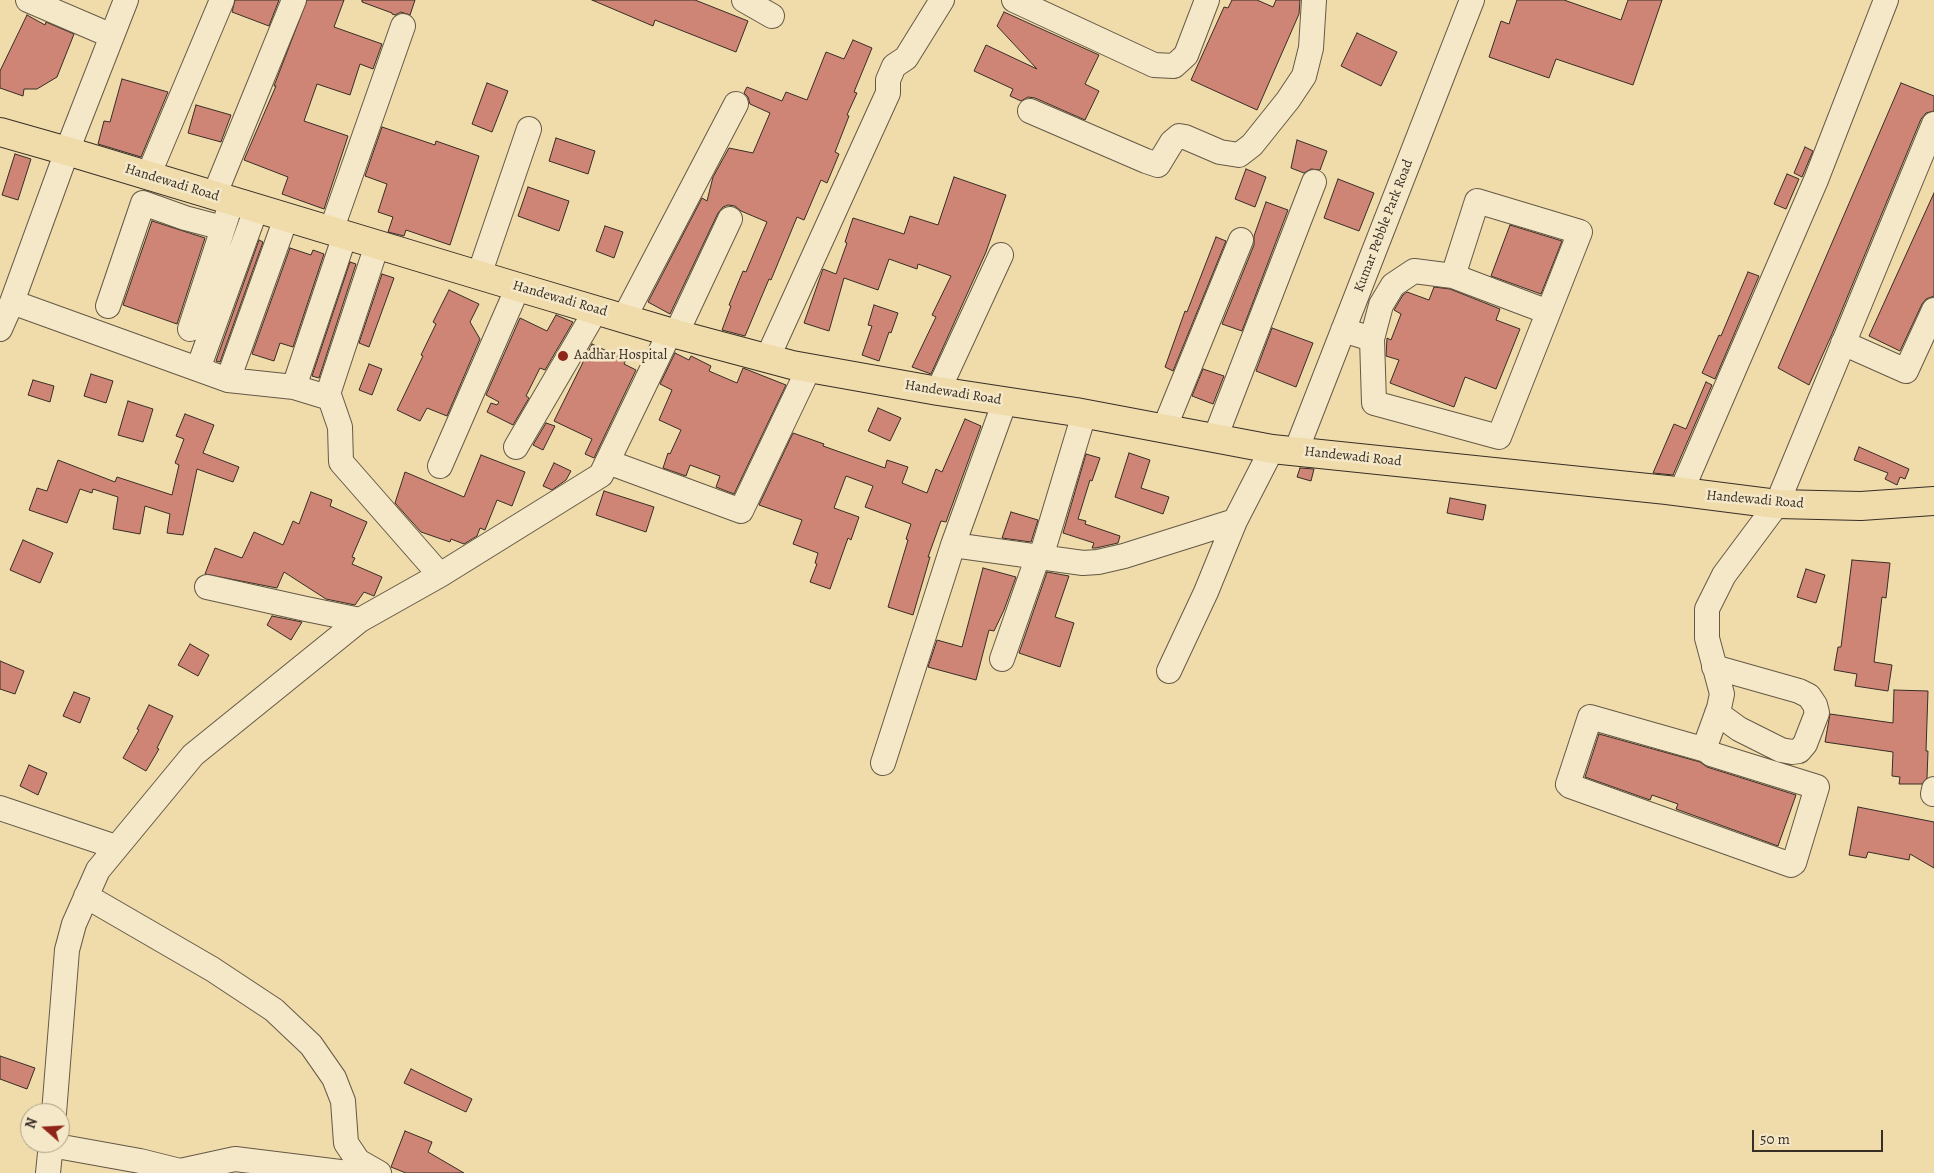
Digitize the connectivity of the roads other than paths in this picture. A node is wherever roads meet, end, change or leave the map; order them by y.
1 (28, 0) edge
2 (126, 0) edge
3 (222, 0) edge
4 (294, 0) edge
5 (744, 0) edge
6 (942, 0) edge
7 (1014, 0) edge
8 (1207, 0) edge
9 (1314, 0) edge
10 (1472, 0) edge
11 (1886, 0) edge
12 (772, 16) dead end
13 (403, 26) dead end
14 (112, 36) junction
15 (736, 104) dead end
16 (1030, 111) dead end
17 (1934, 124) edge
18 (529, 128) dead end
19 (0, 132) edge
20 (67, 151) junction
21 (148, 176) junction
22 (1314, 182) dead end
23 (224, 200) junction
24 (185, 218) junction
25 (286, 218) junction
26 (730, 219) dead end
27 (223, 228) junction
28 (338, 233) junction
29 (1241, 240) dead end
30 (377, 245) junction
31 (1001, 255) dead end
32 (479, 275) junction
33 (1452, 276) junction
34 (518, 287) junction
35 (12, 302) junction
36 (108, 306) dead end
37 (596, 310) junction
38 (1934, 310) edge
39 (1548, 312) junction
40 (624, 318) junction
41 (0, 329) edge
42 (190, 329) dead end
43 (1343, 330) junction
44 (673, 333) junction
45 (1372, 339) junction
46 (1844, 342) junction
47 (767, 359) junction
48 (810, 368) junction
49 (198, 370) junction
50 (228, 380) junction
51 (294, 388) junction
52 (938, 390) junction
53 (327, 397) junction
54 (1005, 401) junction
55 (1084, 414) junction
56 (1164, 429) junction
57 (1215, 438) junction
58 (516, 447) dead end
59 (1284, 450) junction
60 (608, 462) junction
61 (440, 466) dead end
62 (1681, 492) junction
63 (1934, 500) edge
64 (1777, 504) junction
65 (1235, 522) junction
66 (953, 545) junction
67 (1040, 557) junction
68 (440, 575) junction
69 (207, 587) dead end
70 (360, 620) junction
71 (1002, 659) dead end
72 (1714, 667) junction
73 (1169, 671) dead end
74 (1717, 713) junction
75 (1706, 750) junction
76 (883, 763) dead end
77 (1934, 789) edge
78 (1934, 794) edge
79 (0, 808) edge
80 (116, 847) junction
81 (86, 896) junction
82 (55, 1103) edge
83 (70, 1148) edge
84 (50, 1153) edge
85 (358, 1161) junction
86 (48, 1173) edge
87 (379, 1173) edge

1 - 14 street
2 - 14 street
3 - 21 street
4 - 23 street
5 - 12 street
6 - 47 street
7 - 8 street
9 - 16 street
10 - 43 street, Kumar Pebble Park Road
11 - 62 street
13 - 28 street
14 - 20 street
15 - 40 street
17 - 46 street
18 - 32 street
19 - 20 main road, Handewadi Road
20 - 21 main road, Handewadi Road
20 - 35 street
21 - 23 main road, Handewadi Road
22 - 57 street
23 - 24 street
23 - 25 main road, Handewadi Road
23 - 27 street
23 - 49 street
24 - 27 street
24 - 36 street
25 - 28 main road, Handewadi Road
25 - 50 street
26 - 44 street
27 - 42 street
28 - 30 main road, Handewadi Road
28 - 51 street
29 - 56 street
30 - 32 main road, Handewadi Road
30 - 53 street
31 - 52 street
32 - 34 main road, Handewadi Road
33 - 39 street
33 - 39 street
33 - 45 street
34 - 37 main road, Handewadi Road
34 - 61 street
35 - 41 street
35 - 49 street
37 - 40 main road, Handewadi Road
37 - 58 street
38 - 46 street
39 - 45 street
40 - 44 main road, Handewadi Road
43 - 45 street
43 - 59 street, Kumar Pebble Park Road
44 - 47 main road, Handewadi Road
44 - 60 street
46 - 64 street
47 - 48 main road, Handewadi Road
48 - 52 main road, Handewadi Road
48 - 60 street
49 - 50 street
50 - 51 street
51 - 53 street
52 - 54 main road, Handewadi Road
53 - 68 street
54 - 55 main road, Handewadi Road
54 - 66 street
55 - 56 main road, Handewadi Road
55 - 67 street
56 - 57 main road, Handewadi Road
57 - 59 main road, Handewadi Road
59 - 62 main road, Handewadi Road
59 - 65 street, Kumar Pebble Park Road
60 - 68 street
62 - 64 main road, Handewadi Road
63 - 64 main road, Handewadi Road
64 - 72 street
65 - 67 street
65 - 73 street, Kumar Pebble Park Road
66 - 67 street
66 - 76 street
67 - 71 street
68 - 70 street
69 - 70 street
70 - 80 street
72 - 74 street
72 - 74 street
74 - 75 street
75 - 75 street
77 - 78 street
79 - 80 street
80 - 81 street
81 - 82 street
81 - 85 street
83 - 85 street
84 - 86 street
85 - 87 street

